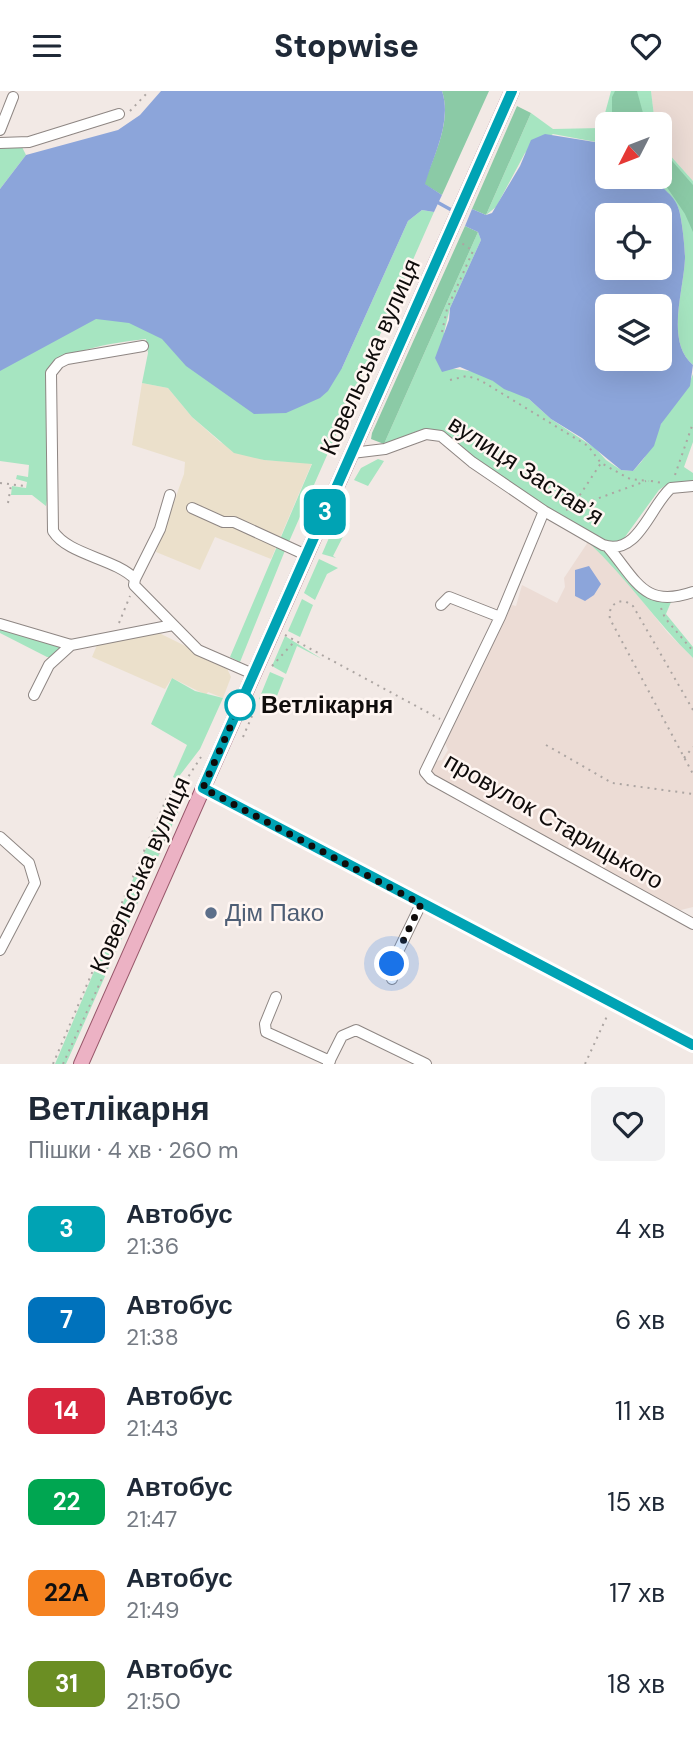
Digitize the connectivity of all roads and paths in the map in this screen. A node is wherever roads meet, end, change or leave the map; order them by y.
1 (149, 91) edge
2 (512, 91) edge
3 (13, 97) dead end
4 (118, 115) joint
5 (0, 130) edge
6 (0, 143) edge
7 (453, 237) junction
8 (442, 332) dead end
9 (143, 346) dead end
10 (450, 380) dead end
11 (693, 423) edge
12 (352, 453) junction
13 (601, 463) junction
14 (649, 481) junction
15 (0, 483) edge
16 (11, 484) junction
17 (25, 486) dead end
18 (693, 486) edge
19 (671, 488) junction
20 (170, 495) dead end
21 (8, 503) dead end
22 (192, 508) dead end
23 (571, 508) junction
24 (548, 513) junction
25 (608, 547) junction
26 (306, 555) junction
27 (135, 582) junction
28 (693, 591) edge
29 (661, 599) junction
30 (441, 605) dead end
31 (499, 617) junction
32 (0, 624) edge
33 (173, 625) junction
34 (284, 635) dead end
35 (113, 636) junction
36 (295, 642) junction
37 (71, 645) junction
38 (693, 651) edge
39 (269, 668) dead end
40 (253, 674) junction
41 (34, 695) dead end
42 (693, 710) edge
43 (252, 716) dead end
44 (447, 723) junction
45 (243, 737) dead end
46 (546, 745) dead end
47 (693, 747) edge
48 (201, 757) dead end
49 (683, 759) junction
50 (693, 774) edge
51 (203, 788) junction
52 (179, 791) junction
53 (693, 794) edge
54 (0, 837) edge
55 (421, 904) junction
56 (693, 924) edge
57 (0, 950) edge
58 (392, 979) dead end
59 (276, 997) dead end
60 (612, 1003) junction
61 (693, 1045) edge
62 (329, 1062) edge
63 (53, 1064) edge
64 (63, 1064) edge
65 (81, 1064) edge
66 (426, 1064) edge
67 (585, 1064) edge

1 - 4 path
2 - 7 main road, Ковельська вулиця
3 - 5 street
4 - 6 street
7 - 8 path
7 - 12 main road, Ковельська вулиця
9 - 27 street
10 - 13 path
11 - 19 path
12 - 24 street, вулиця Заставʼя
12 - 26 main road, Ковельська вулиця
13 - 14 path
13 - 23 path
14 - 19 path
14 - 23 path
15 - 16 path
16 - 17 path
16 - 21 path
18 - 19 street
19 - 25 street, вулиця Заставʼя
20 - 27 street
22 - 26 street
23 - 24 path
24 - 25 street, вулиця Заставʼя
24 - 31 street, провулок Старицького
25 - 29 street
26 - 40 main road, Ковельська вулиця
27 - 33 street
27 - 35 path
28 - 29 street
29 - 38 path
30 - 31 street
31 - 44 street, провулок Старицького
32 - 37 street
33 - 35 street
33 - 40 street
34 - 36 path
35 - 37 street
36 - 39 path
36 - 44 path
37 - 41 street
40 - 51 main road, Ковельська вулиця
42 - 49 path
43 - 45 path
44 - 56 street, провулок Старицького
46 - 53 path
47 - 49 path
48 - 52 path
49 - 50 path
51 - 55 street
51 - 65 main road, Ковельська вулиця
52 - 63 path
52 - 64 path
54 - 57 street
55 - 58 street
55 - 60 street
59 - 62 street
60 - 61 street
60 - 67 path
62 - 66 street

